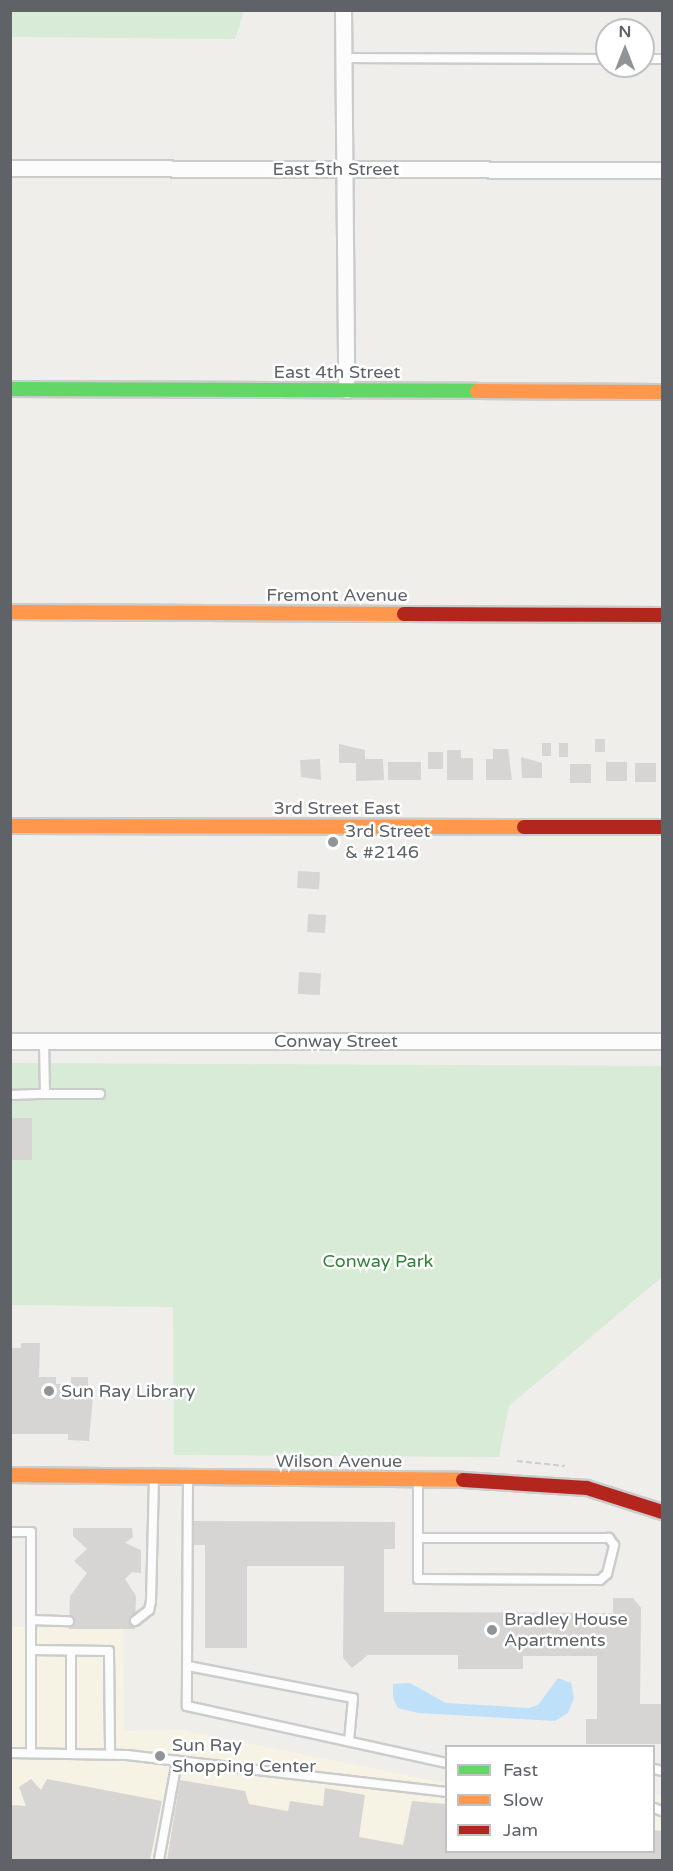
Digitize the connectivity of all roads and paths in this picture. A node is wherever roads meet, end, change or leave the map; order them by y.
1 (343, 10) edge
2 (344, 58) junction
3 (595, 59) edge
4 (10, 168) edge
5 (344, 169) junction
6 (663, 170) edge
7 (10, 389) edge
8 (346, 390) junction
9 (663, 392) edge
10 (10, 612) edge
11 (663, 615) edge
12 (10, 826) edge
13 (663, 827) edge
14 (10, 1041) edge
15 (44, 1041) junction
16 (663, 1041) edge
17 (10, 1095) edge
18 (45, 1095) junction
19 (100, 1095) dead end
20 (10, 1475) edge
21 (154, 1478) junction
22 (188, 1478) junction
23 (417, 1479) junction
24 (663, 1512) edge
25 (10, 1532) edge
26 (418, 1538) junction
27 (31, 1620) junction
28 (69, 1621) dead end
29 (135, 1621) dead end
30 (31, 1650) junction
31 (70, 1651) junction
32 (188, 1666) junction
33 (349, 1741) junction
34 (10, 1753) edge
35 (31, 1753) junction
36 (70, 1754) junction
37 (110, 1754) junction
38 (177, 1761) junction
39 (445, 1762) edge
40 (445, 1792) edge
41 (159, 1860) edge

1 - 2 street
2 - 3 lane
2 - 5 street
4 - 5 street, East 5th Street
5 - 6 street, East 5th Street
5 - 8 street
7 - 8 street, East 4th Street
8 - 9 street, East 4th Street
10 - 11 street, Fremont Avenue
12 - 13 street, 3rd Street East
14 - 15 street, Conway Street
15 - 16 street, Conway Street
15 - 18 lane
17 - 18 lane
18 - 19 lane
20 - 21 street, Wilson Avenue
21 - 22 street, Wilson Avenue
21 - 29 lane
22 - 23 street, Wilson Avenue
22 - 32 lane
23 - 24 street, Wilson Avenue
23 - 26 lane
25 - 27 lane
26 - 26 lane
27 - 28 lane
27 - 30 lane
30 - 31 lane
30 - 35 lane
31 - 36 lane
31 - 37 lane
32 - 33 lane
32 - 33 lane
33 - 39 lane
34 - 35 lane
35 - 36 lane
36 - 37 lane
37 - 38 lane
38 - 40 lane
38 - 41 lane

